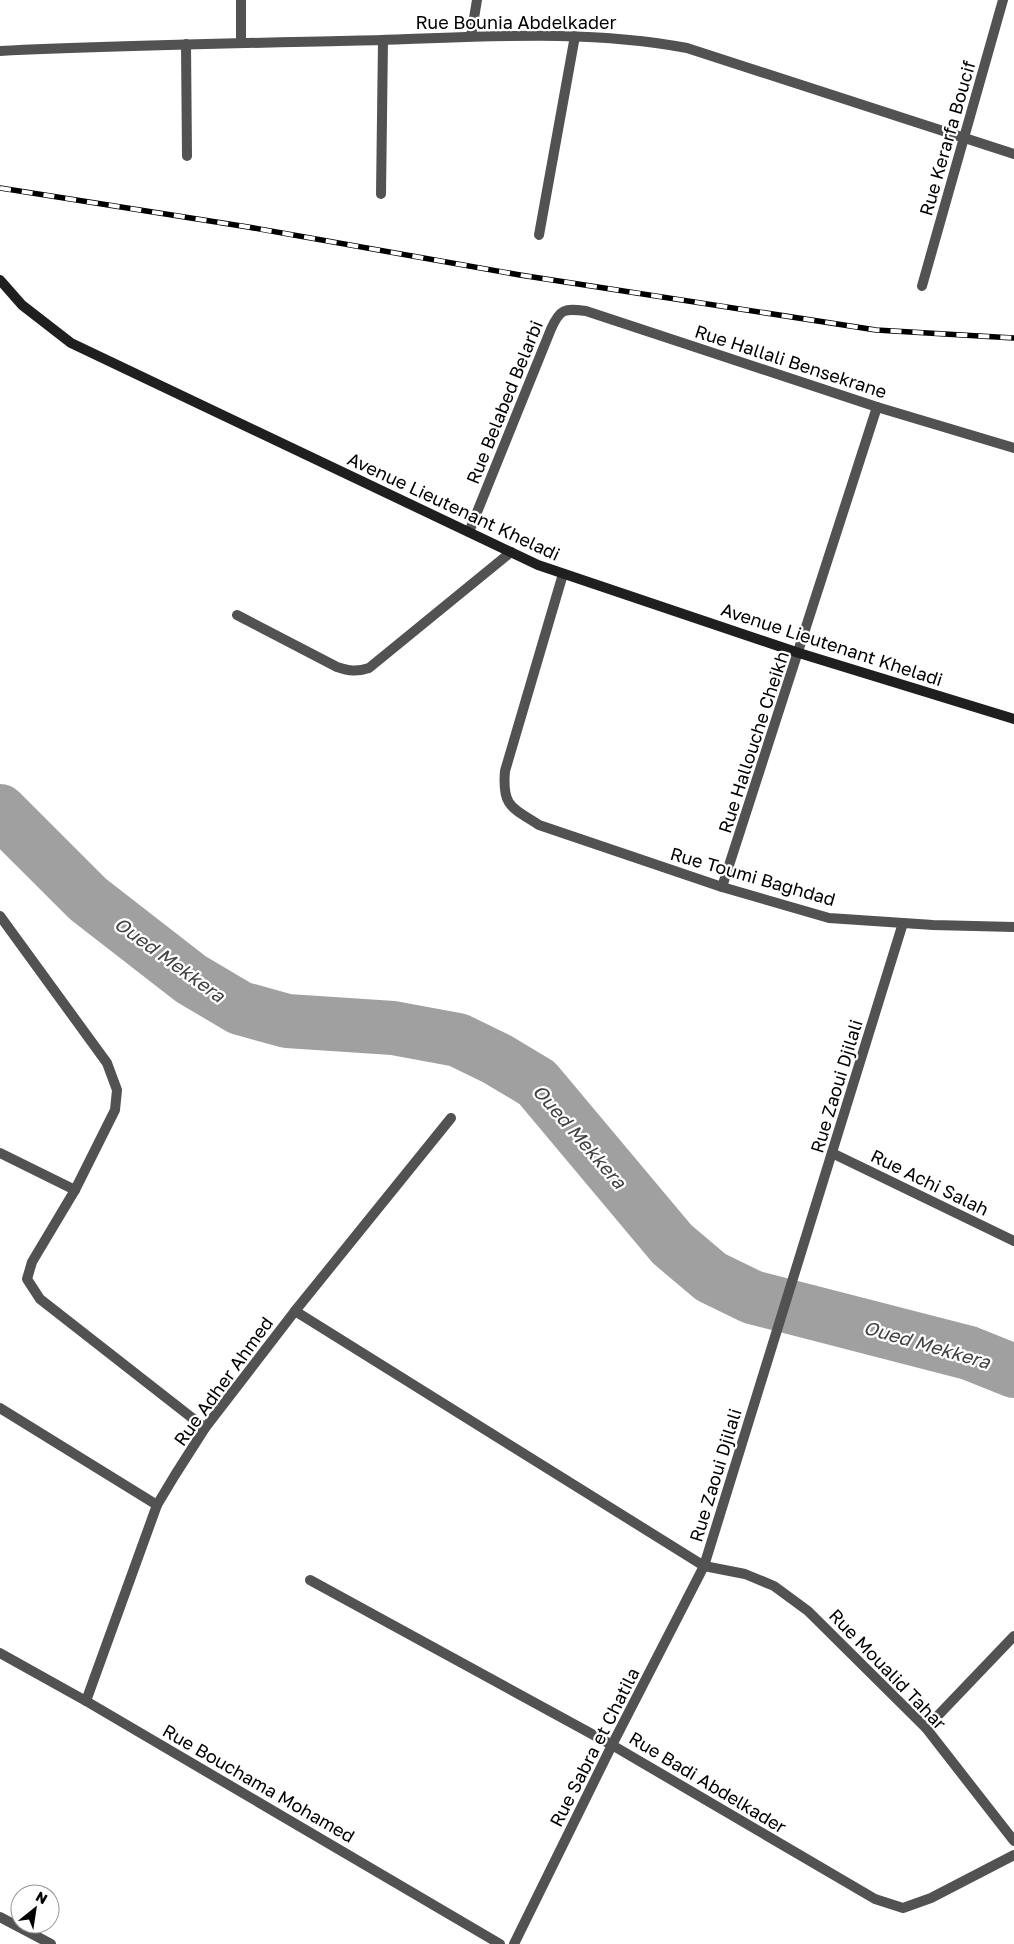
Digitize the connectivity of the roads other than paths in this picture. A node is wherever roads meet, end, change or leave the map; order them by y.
1 (241, 0) edge
2 (477, 0) edge
3 (1003, 0) edge
4 (471, 36) junction
5 (575, 36) junction
6 (383, 40) junction
7 (241, 43) junction
8 (186, 44) junction
9 (0, 51) edge
10 (962, 139) junction
11 (1014, 154) edge
12 (187, 156) dead end
13 (381, 194) dead end
14 (539, 235) dead end
15 (0, 280) edge
16 (922, 286) dead end
17 (559, 313) joint
18 (878, 407) junction
19 (1014, 448) edge
20 (470, 532) junction
21 (511, 552) junction
22 (563, 574) junction
23 (237, 615) dead end
24 (799, 653) junction
25 (1014, 719) edge
26 (722, 887) junction
27 (0, 916) edge
28 (903, 923) junction
29 (1014, 927) edge
30 (451, 1118) dead end
31 (0, 1152) edge
32 (832, 1153) junction
33 (75, 1190) junction
34 (1014, 1241) edge
35 (294, 1311) junction
36 (0, 1408) edge
37 (205, 1428) junction
38 (157, 1505) junction
39 (704, 1566) junction
40 (310, 1580) dead end
41 (1014, 1636) edge
42 (0, 1653) edge
43 (86, 1701) junction
44 (926, 1728) junction
45 (612, 1745) junction
46 (1014, 1841) edge
47 (1014, 1855) edge
48 (0, 1917) edge
49 (51, 1944) edge
50 (500, 1944) edge
51 (514, 1944) edge

1 - 7 street
2 - 4 street
3 - 10 street, Rue Kerarfa Boucif
4 - 5 street, Rue Bounia Abdelkader
4 - 6 street, Rue Bounia Abdelkader
5 - 10 street, Rue Bounia Abdelkader
5 - 14 street
6 - 7 street, Rue Bounia Abdelkader
6 - 13 street
7 - 8 street, Rue Bounia Abdelkader
8 - 9 street, Rue Bounia Abdelkader
8 - 12 street
10 - 11 street, Rue Bounia Abdelkader
10 - 16 street, Rue Kerarfa Boucif
15 - 20 main road, Avenue Lieutenant Kheladi
17 - 18 street, Rue Hallali Bensekrane
17 - 20 street, Rue Belabed Belarbi
18 - 19 street, Rue Hallali Bensekrane
18 - 24 street, Rue Hallouche Cheikh
20 - 21 main road, Avenue Lieutenant Kheladi
21 - 22 main road, Avenue Lieutenant Kheladi
21 - 23 street
22 - 24 main road, Avenue Lieutenant Kheladi
22 - 26 street, Rue Toumi Baghdad
24 - 25 main road, Avenue Lieutenant Kheladi
24 - 26 street, Rue Hallouche Cheikh
26 - 28 street, Rue Toumi Baghdad
27 - 33 street
28 - 29 street, Rue Toumi Baghdad
28 - 32 street, Rue Zaoui Djilali
30 - 35 street, Rue Adher Ahmed
31 - 33 street
32 - 34 street, Rue Achi Salah
32 - 39 street, Rue Zaoui Djilali
33 - 37 street
35 - 37 street, Rue Adher Ahmed
35 - 39 street
36 - 38 street
37 - 38 street, Rue Adher Ahmed
38 - 43 street, Rue Adher Ahmed
39 - 44 street, Rue Moualid Tahar
39 - 45 street, Rue Sabra et Chatila
40 - 45 street, Rue Badi Abdelkader
41 - 44 street
42 - 43 street, Rue Bouchama Mohamed
43 - 50 street, Rue Bouchama Mohamed
44 - 46 street, Rue Moualid Tahar
45 - 47 street, Rue Badi Abdelkader
45 - 51 street, Rue Sabra et Chatila
48 - 49 street

